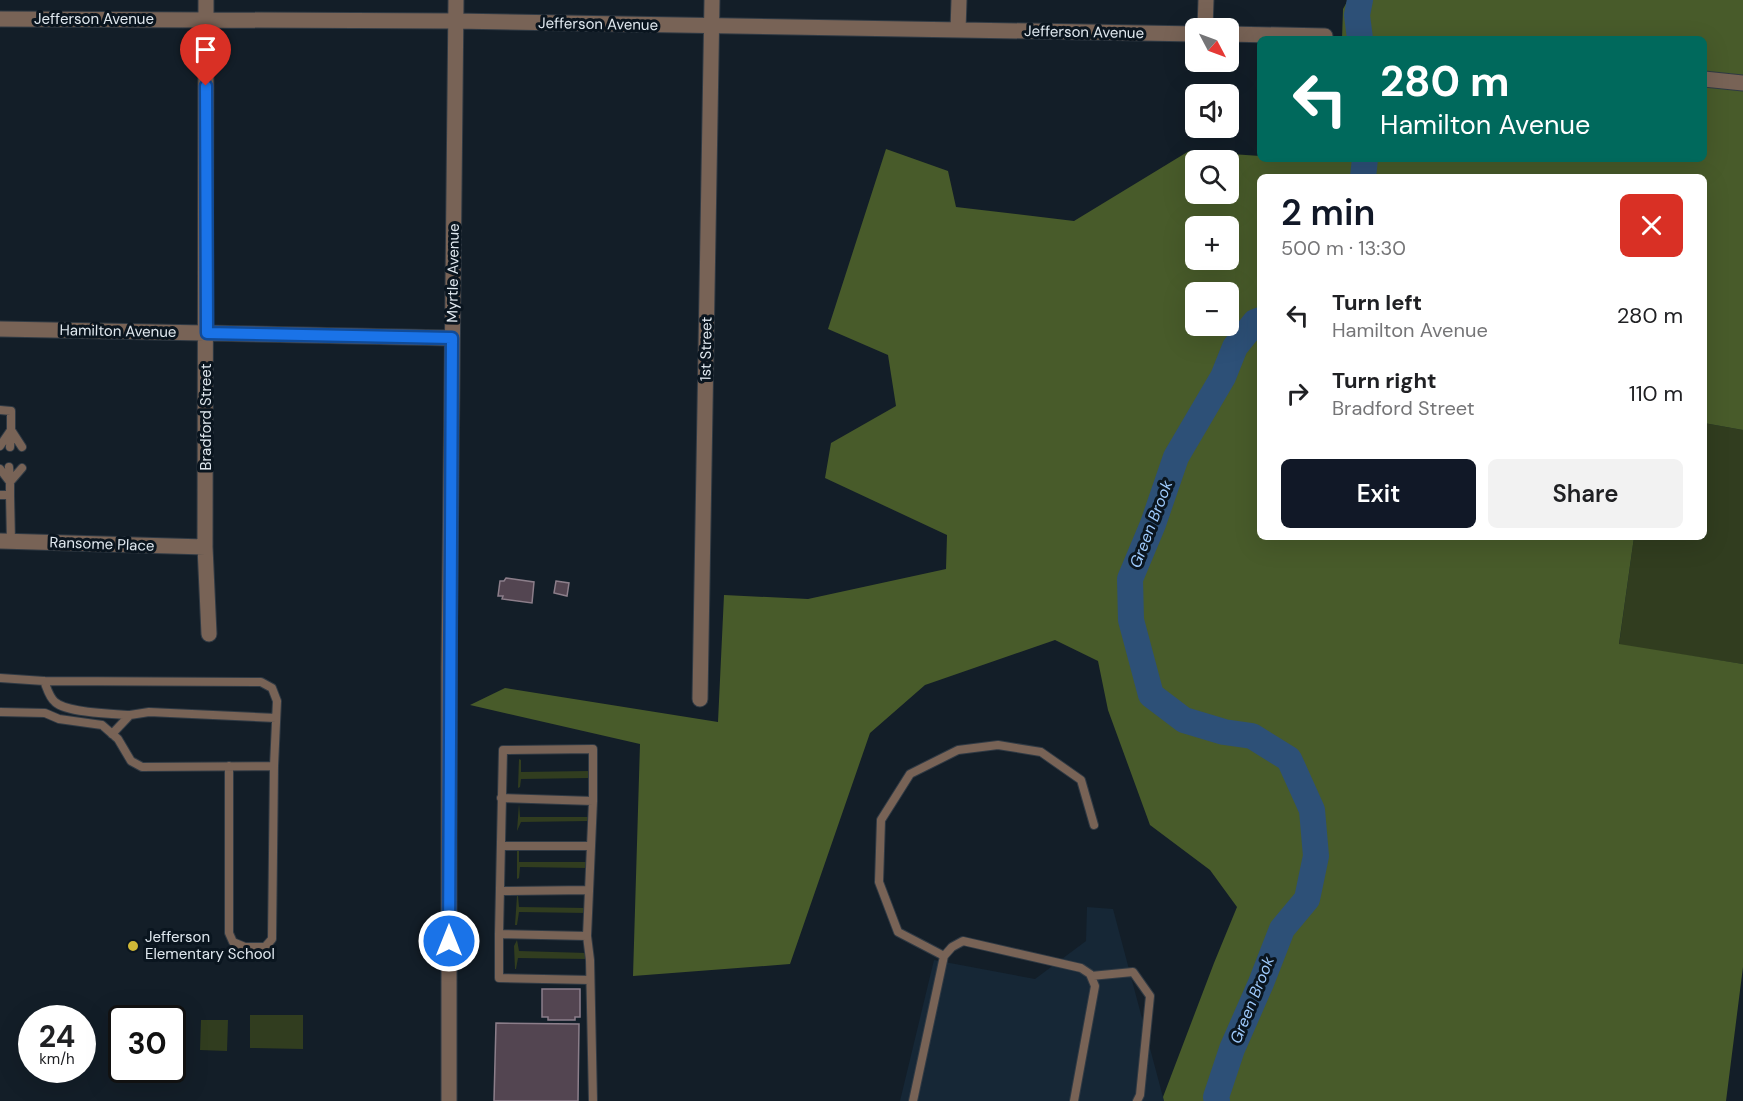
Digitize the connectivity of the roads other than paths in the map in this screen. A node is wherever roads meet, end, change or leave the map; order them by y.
1 (206, 0) edge
2 (456, 0) edge
3 (712, 0) edge
4 (959, 0) edge
5 (1206, 0) edge
6 (1205, 18) edge
7 (0, 19) edge
8 (205, 19) junction
9 (455, 21) junction
10 (711, 26) junction
11 (958, 30) junction
12 (1185, 34) edge
13 (1239, 34) edge
14 (1325, 36) dead end
15 (1707, 80) edge
16 (1743, 83) edge
17 (0, 329) edge
18 (207, 333) junction
19 (452, 338) junction
20 (0, 410) edge
21 (11, 430) junction
22 (0, 446) edge
23 (10, 447) dead end
24 (22, 447) dead end
25 (5, 468) edge
26 (22, 468) dead end
27 (10, 482) junction
28 (0, 495) edge
29 (10, 495) junction
30 (5, 542) edge
31 (205, 547) junction
32 (209, 634) dead end
33 (0, 678) edge
34 (44, 681) junction
35 (700, 699) dead end
36 (0, 712) edge
37 (130, 715) junction
38 (276, 718) junction
39 (112, 734) junction
40 (230, 766) junction
41 (274, 766) junction
42 (501, 798) junction
43 (593, 801) junction
44 (1094, 825) dead end
45 (501, 846) junction
46 (591, 846) junction
47 (589, 890) junction
48 (500, 891) junction
49 (499, 934) junction
50 (586, 936) junction
51 (944, 956) junction
52 (1091, 976) junction
53 (590, 980) junction
54 (449, 1101) edge
55 (593, 1101) edge
56 (913, 1101) edge
57 (1074, 1101) edge
58 (1137, 1101) edge

1 - 8 street, Bradford Street
2 - 9 street, Myrtle Avenue
3 - 10 street, 1st Street
4 - 11 street
5 - 6 street
7 - 8 street, Jefferson Avenue
8 - 9 street, Jefferson Avenue
8 - 18 street, Bradford Street
9 - 10 street, Jefferson Avenue
9 - 19 street, Myrtle Avenue
10 - 11 street, Jefferson Avenue
10 - 35 street, 1st Street
11 - 12 street, Jefferson Avenue
13 - 14 street
15 - 16 street
17 - 18 street, Hamilton Avenue
18 - 19 street, Hamilton Avenue
18 - 31 street, Bradford Street
19 - 54 street, Myrtle Avenue
20 - 21 lane
21 - 22 lane
21 - 23 lane
21 - 24 lane
25 - 27 lane
26 - 27 lane
27 - 29 lane
28 - 29 lane
29 - 30 lane
30 - 31 street, Ransome Place
31 - 32 street, Bradford Street
33 - 34 lane
34 - 37 lane
34 - 38 lane
36 - 39 lane
37 - 38 lane
37 - 39 lane
38 - 41 lane
39 - 40 lane
40 - 41 lane
40 - 41 lane
42 - 43 lane
42 - 43 lane
42 - 45 lane
43 - 46 lane
44 - 51 lane
45 - 46 lane
45 - 48 lane
46 - 47 lane
47 - 48 lane
47 - 50 lane
48 - 49 lane
49 - 50 lane
49 - 53 lane
50 - 53 lane
51 - 52 lane
51 - 56 lane
52 - 57 lane
52 - 58 lane
53 - 55 lane

